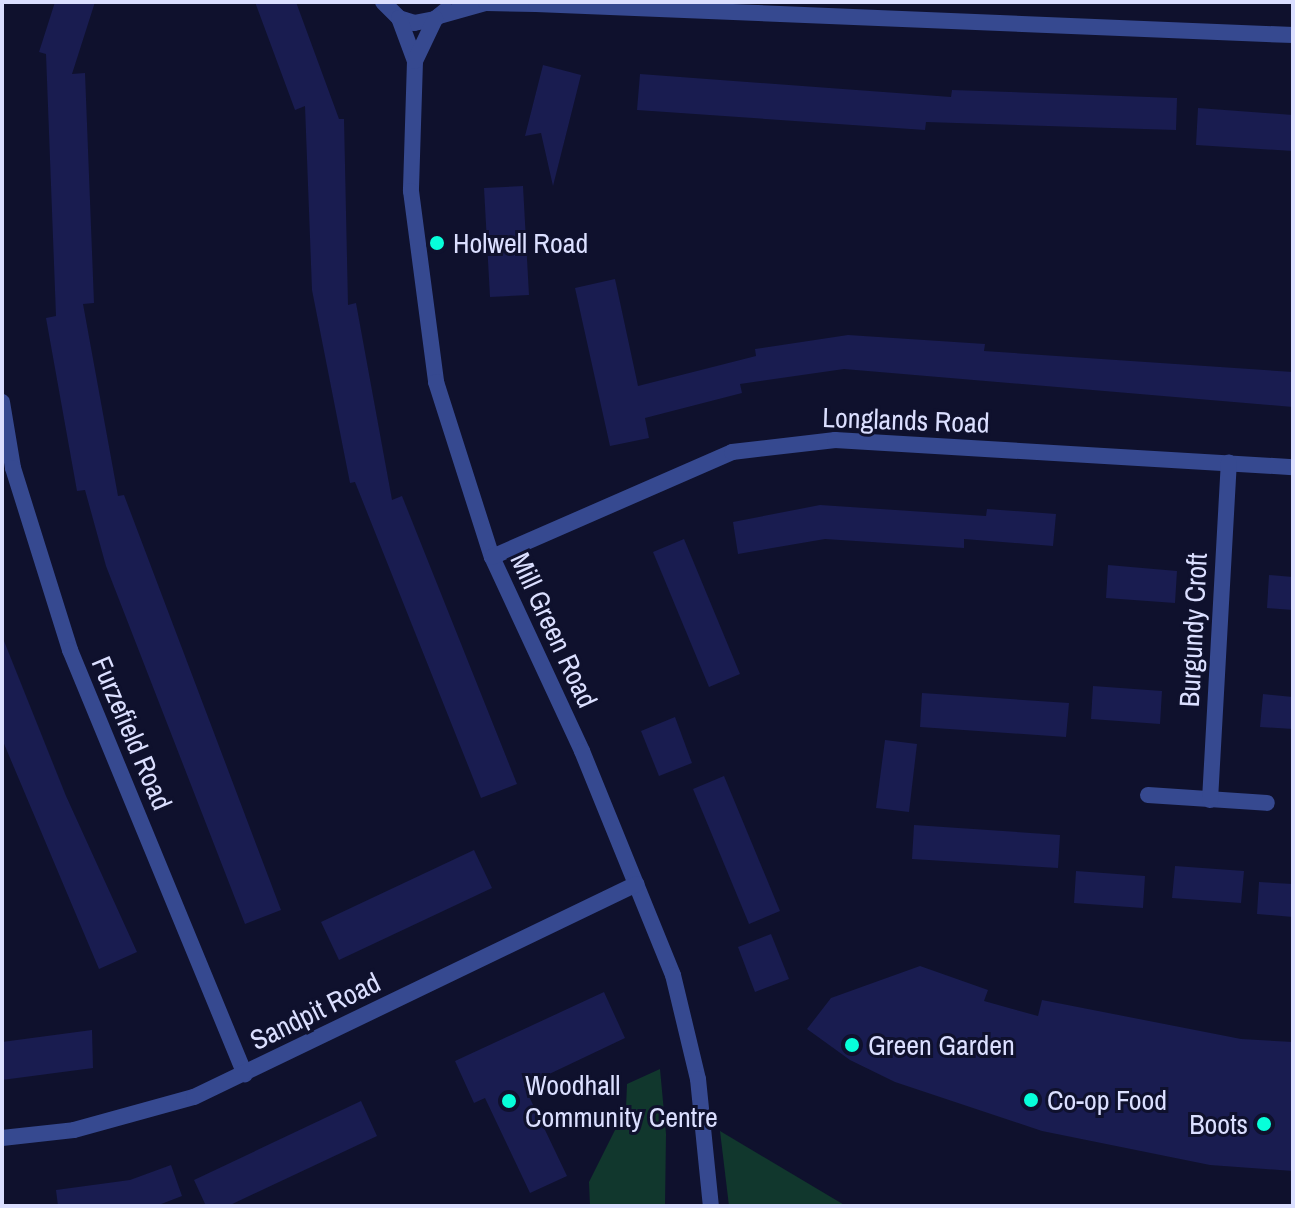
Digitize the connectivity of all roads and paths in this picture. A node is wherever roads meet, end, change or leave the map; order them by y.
1 (383, 2) edge
2 (452, 2) edge
3 (399, 18) junction
4 (437, 18) junction
5 (1293, 35) edge
6 (415, 61) junction
7 (2, 402) edge
8 (1229, 463) junction
9 (1293, 467) edge
10 (492, 557) junction
11 (1148, 795) dead end
12 (1210, 800) junction
13 (1267, 803) dead end
14 (636, 884) junction
15 (245, 1074) junction
16 (2, 1138) edge
17 (711, 1206) edge

1 - 3 street
2 - 4 street, Mill Green Road
3 - 4 street
3 - 6 street, Mill Green Road
4 - 5 street
4 - 6 street, Mill Green Road
6 - 10 street, Mill Green Road
7 - 15 street, Furzefield Road
8 - 9 street, Longlands Road
8 - 10 street, Longlands Road
8 - 12 street, Burgundy Croft
10 - 14 street, Mill Green Road
11 - 12 street
12 - 13 street
14 - 15 street, Sandpit Road
14 - 17 street, Mill Green Road
15 - 16 street, Sandpit Road

